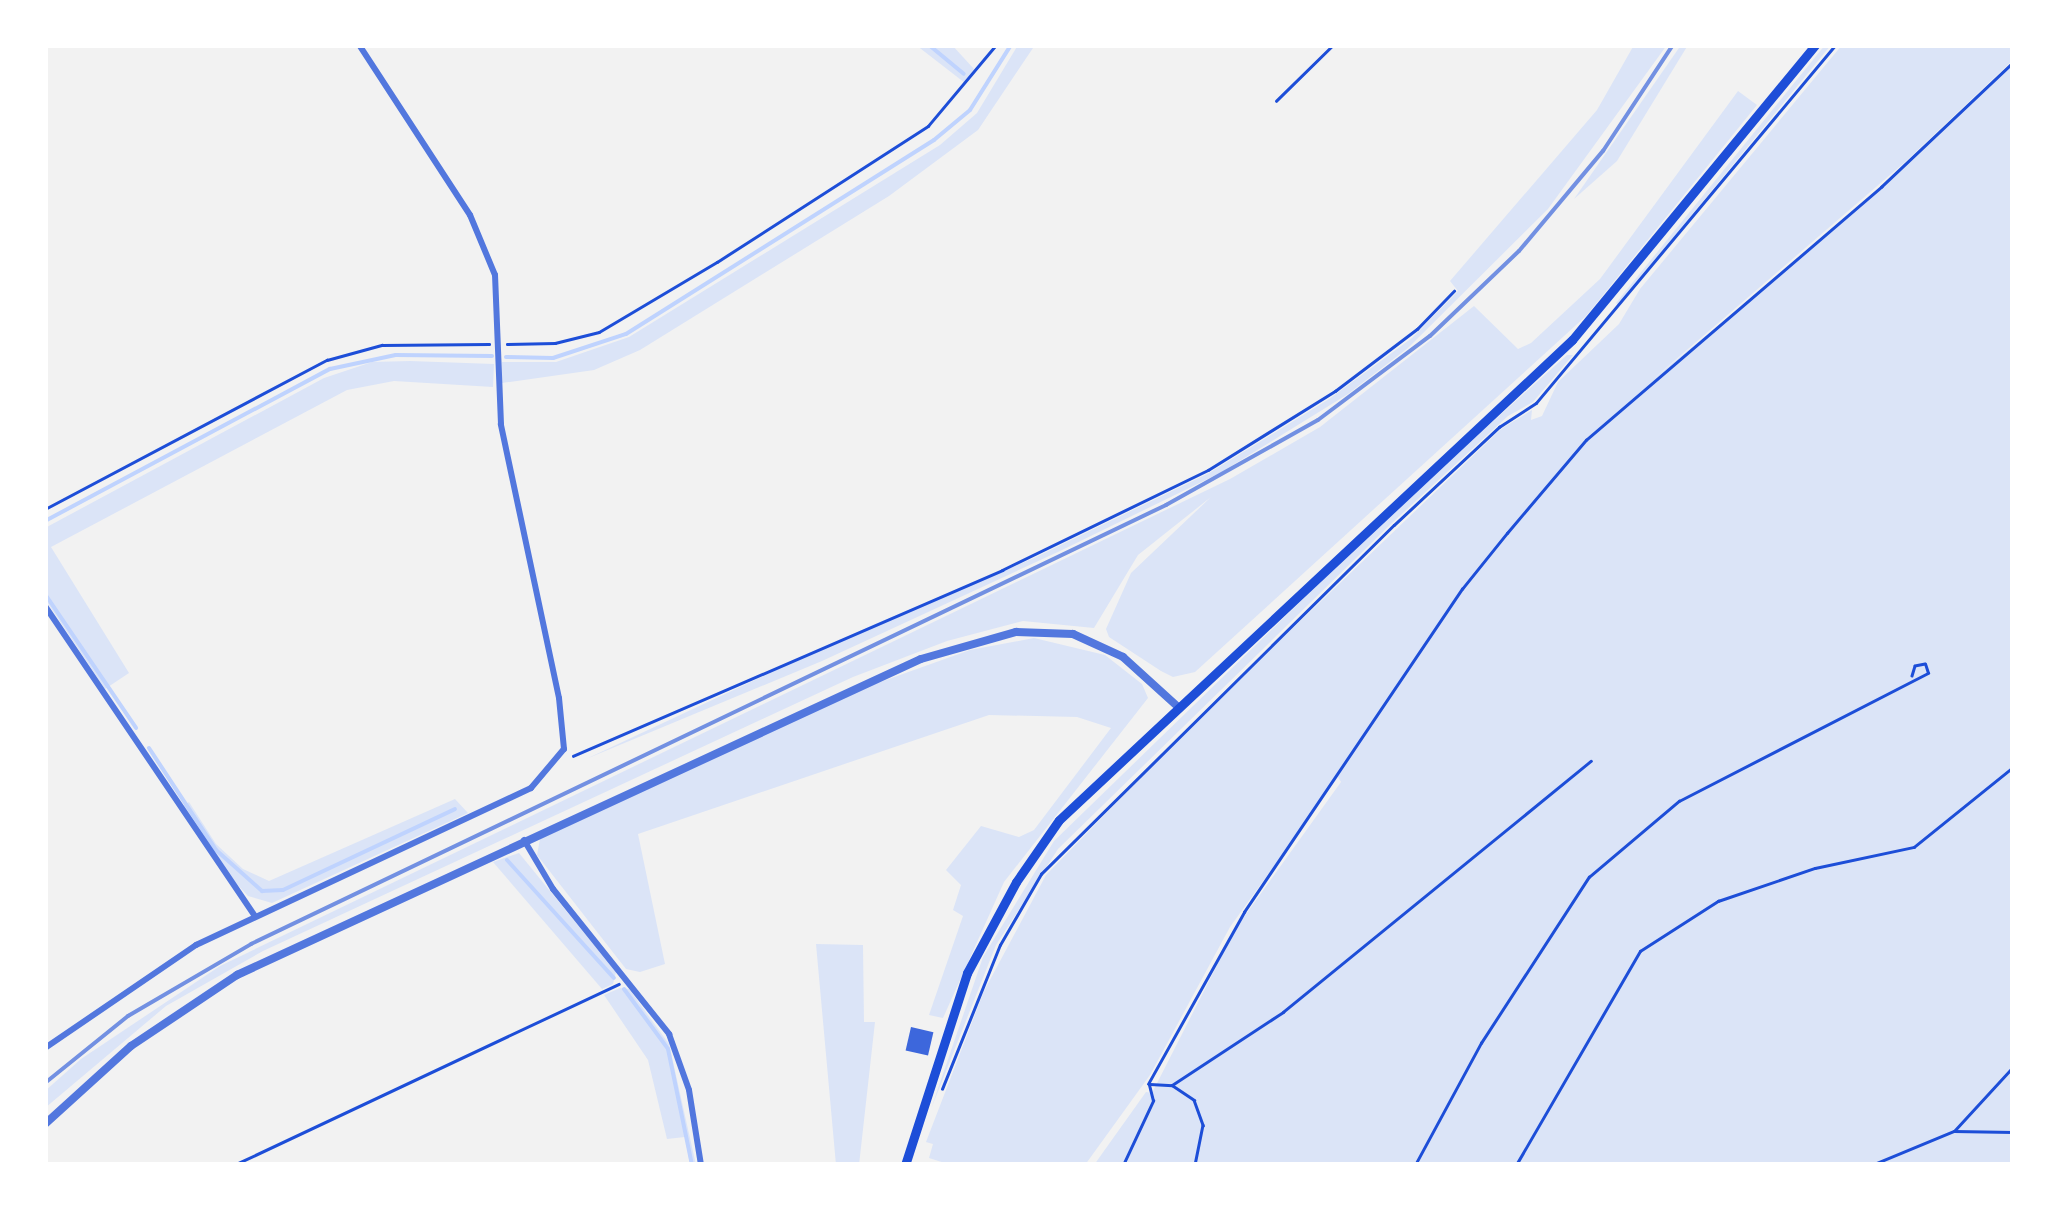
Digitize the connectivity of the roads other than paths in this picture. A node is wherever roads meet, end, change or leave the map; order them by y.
1 (359, 45) edge
2 (1815, 45) edge
3 (45, 606) edge
4 (1176, 705) junction
5 (523, 839) junction
6 (255, 916) junction
7 (45, 1048) edge
8 (45, 1124) edge
9 (701, 1165) edge
10 (905, 1165) edge

1 - 6 street
2 - 4 main road
3 - 6 street
4 - 5 street
4 - 10 main road
5 - 8 street
5 - 9 street
6 - 7 street

